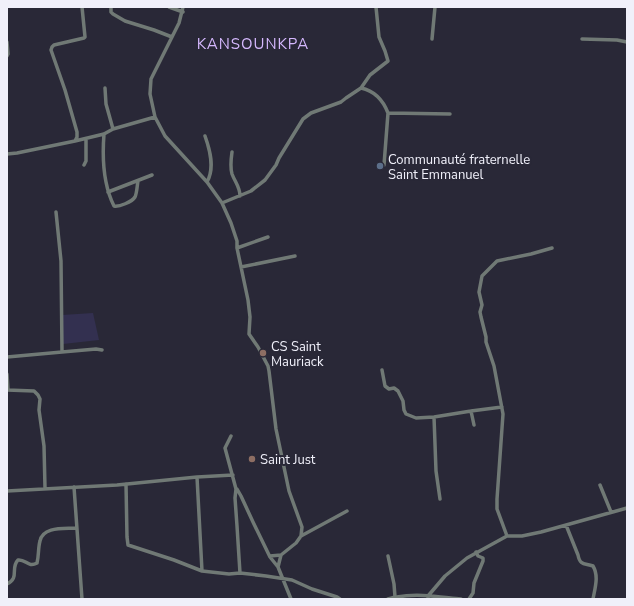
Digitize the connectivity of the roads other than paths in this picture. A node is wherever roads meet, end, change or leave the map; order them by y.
1 (82, 7) edge
2 (111, 7) edge
3 (169, 7) edge
4 (184, 7) edge
5 (376, 7) edge
6 (435, 7) edge
7 (183, 12) junction
8 (172, 37) junction
9 (432, 39) dead end
10 (582, 39) dead end
11 (7, 42) edge
12 (627, 42) edge
13 (7, 56) edge
14 (105, 88) dead end
15 (361, 88) junction
16 (388, 113) junction
17 (450, 114) dead end
18 (155, 117) junction
19 (113, 129) junction
20 (104, 134) junction
21 (206, 136) dead end
22 (86, 139) junction
23 (75, 141) junction
24 (232, 152) dead end
25 (7, 154) edge
26 (84, 165) dead end
27 (384, 165) dead end
28 (152, 175) dead end
29 (138, 181) junction
30 (207, 182) junction
31 (108, 192) junction
32 (240, 196) junction
33 (222, 203) junction
34 (56, 212) dead end
35 (268, 237) dead end
36 (237, 248) junction
37 (552, 248) dead end
38 (296, 256) dead end
39 (241, 267) junction
40 (102, 350) dead end
41 (62, 352) junction
42 (7, 357) edge
43 (382, 370) dead end
44 (7, 374) edge
45 (7, 390) edge
46 (502, 406) junction
47 (471, 410) junction
48 (434, 417) junction
49 (474, 425) dead end
50 (231, 436) dead end
51 (233, 475) junction
52 (197, 477) junction
53 (126, 484) junction
54 (600, 485) dead end
55 (74, 487) junction
56 (45, 488) junction
57 (236, 489) junction
58 (7, 491) edge
59 (440, 499) dead end
60 (627, 508) edge
61 (347, 511) dead end
62 (611, 512) junction
63 (566, 525) junction
64 (76, 528) junction
65 (301, 536) junction
66 (507, 536) junction
67 (476, 552) junction
68 (281, 555) junction
69 (270, 556) junction
70 (388, 556) dead end
71 (278, 567) junction
72 (202, 571) junction
73 (240, 573) junction
74 (282, 579) junction
75 (7, 584) edge
76 (395, 597) junction
77 (428, 597) edge
78 (82, 599) edge
79 (291, 599) edge
80 (340, 599) edge
81 (388, 599) edge
82 (461, 599) edge
83 (469, 599) edge
84 (593, 599) edge

1 - 23 street
2 - 8 street
3 - 7 street
4 - 7 street
5 - 15 street
6 - 9 street
7 - 8 street
8 - 18 street
10 - 12 street
11 - 13 street
14 - 19 street
15 - 16 street
15 - 32 street
16 - 17 street
16 - 27 street
18 - 19 street
18 - 30 street
19 - 20 street
20 - 22 street
20 - 31 street
21 - 30 street
22 - 23 street
22 - 26 street
23 - 25 street
24 - 32 street
28 - 29 street
29 - 31 street
29 - 31 street
30 - 33 street
32 - 33 street
33 - 36 street
34 - 41 street
35 - 36 street
36 - 39 street
37 - 46 street
38 - 39 street
39 - 65 street
40 - 41 street
41 - 42 street
43 - 48 street
44 - 45 street
45 - 56 street
46 - 47 street
46 - 66 street
47 - 48 street
47 - 49 street
48 - 59 street
50 - 51 street
51 - 52 street
51 - 57 street
52 - 53 street
52 - 72 street
53 - 55 street
53 - 72 street
54 - 62 street
55 - 56 street
55 - 64 street
56 - 58 street
57 - 69 street
57 - 73 street
60 - 62 street
61 - 65 street
62 - 63 street
63 - 66 street
63 - 84 street
64 - 75 street
64 - 78 street
65 - 68 street
66 - 67 street
67 - 77 street
67 - 83 street
68 - 69 street
68 - 71 street
69 - 71 street
70 - 76 street
71 - 74 street
72 - 73 street
73 - 74 street
74 - 79 street
74 - 80 street
76 - 77 street
76 - 81 street
77 - 82 street

